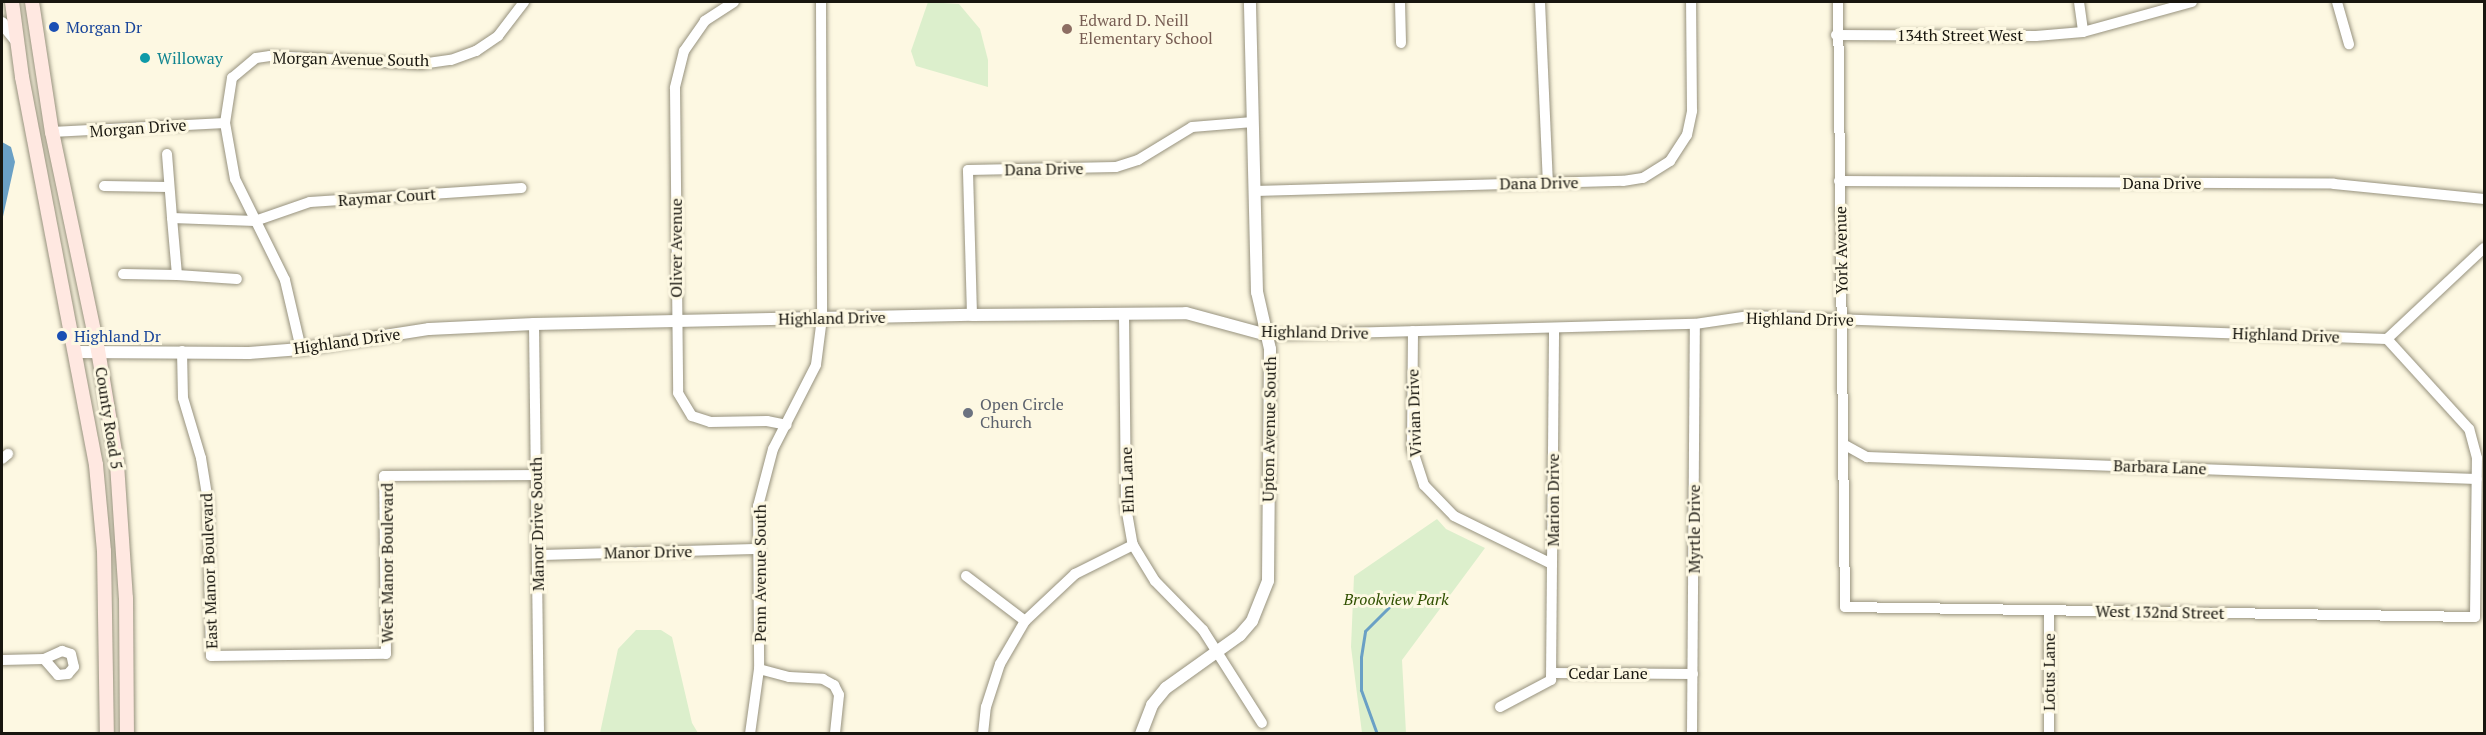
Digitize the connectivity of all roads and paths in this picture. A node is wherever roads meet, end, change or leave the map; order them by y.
1 (12, 2) edge
2 (32, 2) edge
3 (524, 2) edge
4 (734, 2) edge
5 (821, 2) edge
6 (1250, 2) edge
7 (1400, 2) edge
8 (1540, 2) edge
9 (1691, 2) edge
10 (1838, 2) edge
11 (2079, 2) edge
12 (2192, 2) edge
13 (2337, 2) edge
14 (2, 23) edge
15 (2083, 32) junction
16 (1836, 35) junction
17 (16, 40) junction
18 (1401, 43) dead end
19 (2349, 45) dead end
20 (1253, 122) junction
21 (225, 123) junction
22 (52, 132) junction
23 (167, 154) dead end
24 (1839, 181) junction
25 (1548, 183) junction
26 (104, 186) dead end
27 (170, 187) junction
28 (522, 188) dead end
29 (1255, 191) junction
30 (2484, 199) edge
31 (172, 218) junction
32 (255, 221) junction
33 (2484, 248) edge
34 (123, 274) dead end
35 (177, 275) junction
36 (237, 279) dead end
37 (1124, 314) junction
38 (972, 315) junction
39 (822, 318) junction
40 (1843, 319) junction
41 (677, 321) junction
42 (534, 324) junction
43 (1695, 324) junction
44 (1554, 328) junction
45 (1413, 331) junction
46 (1267, 335) junction
47 (2387, 339) junction
48 (302, 349) junction
49 (98, 350) junction
50 (182, 351) junction
51 (78, 352) junction
52 (787, 425) junction
53 (1845, 445) junction
54 (536, 475) junction
55 (2477, 479) junction
56 (1134, 545) junction
57 (758, 549) junction
58 (538, 555) junction
59 (1552, 564) junction
60 (966, 576) dead end
61 (1845, 608) joint
62 (2049, 610) junction
63 (1025, 621) junction
64 (1218, 651) junction
65 (386, 654) joint
66 (44, 659) dead end
67 (2, 660) edge
68 (759, 669) junction
69 (1552, 673) junction
70 (1693, 674) junction
71 (1500, 706) dead end
72 (1262, 723) dead end
73 (539, 729) edge
74 (107, 734) edge
75 (127, 734) edge
76 (750, 734) edge
77 (835, 734) edge
78 (983, 734) edge
79 (1141, 734) edge
80 (1692, 734) edge
81 (2049, 734) edge

1 - 17 main road, County Road 5
2 - 22 main road, County Road 5
3 - 21 street, Morgan Avenue South
4 - 41 street, Oliver Avenue
5 - 39 street, Penn Avenue South
6 - 20 street, Upton Avenue South
7 - 18 street
8 - 25 street
9 - 25 street, Dana Drive
10 - 16 street, York Avenue
11 - 15 street
12 - 15 street, 134th Street West
13 - 19 street
14 - 17 street
15 - 16 street, 134th Street West
16 - 24 street, York Avenue
17 - 51 main road, County Road 5
20 - 29 street, Upton Avenue South
20 - 38 street, Dana Drive
21 - 22 street, Morgan Drive
21 - 32 street, Morgan Avenue South
22 - 49 main road, County Road 5
23 - 27 street
24 - 30 street, Dana Drive
24 - 40 street, York Avenue
25 - 29 street, Dana Drive
26 - 27 street
27 - 31 street
28 - 32 street, Raymar Court
29 - 46 street, Upton Avenue South
31 - 32 street
31 - 35 street
32 - 48 street, Morgan Avenue South
33 - 47 street
34 - 35 street
35 - 36 street
37 - 38 street, Highland Drive
37 - 46 street, Highland Drive
37 - 56 street, Elm Lane
38 - 39 street, Highland Drive
39 - 41 street, Highland Drive
39 - 52 street, Penn Avenue South
40 - 43 street, Highland Drive
40 - 47 street, Highland Drive
40 - 53 street, York Avenue
41 - 42 street, Highland Drive
41 - 52 street, Oliver Avenue
42 - 48 street, Highland Drive
42 - 54 street, Manor Drive South
43 - 44 street, Highland Drive
43 - 70 street, Myrtle Drive
44 - 45 street, Highland Drive
44 - 59 street, Marion Drive
45 - 46 street, Highland Drive
45 - 59 street, Vivian Drive
46 - 64 street, Upton Avenue South
47 - 55 street
48 - 50 street, Highland Drive
49 - 50 street, Highland Drive
49 - 51 street, Highland Drive
49 - 75 main road, County Road 5
50 - 65 street, East Manor Boulevard
51 - 74 main road, County Road 5
52 - 57 street, Penn Avenue South
53 - 55 street, Barbara Lane
53 - 61 street, York Avenue
54 - 58 street, Manor Drive South
54 - 65 street, West Manor Boulevard
55 - 62 street, West 132nd Street
56 - 63 street
56 - 64 street, Elm Lane
57 - 58 street, Manor Drive
57 - 68 street, Penn Avenue South
58 - 73 street, Manor Drive South
59 - 69 street, Marion Drive
60 - 63 street
61 - 62 street, West 132nd Street
62 - 81 street, Lotus Lane
63 - 78 street
64 - 72 street, Elm Lane
64 - 79 street, Upton Avenue South
66 - 67 street
68 - 76 street, Penn Avenue South
68 - 77 street
69 - 70 street, Cedar Lane
69 - 71 street, Cedar Lane
70 - 80 street, Myrtle Drive

